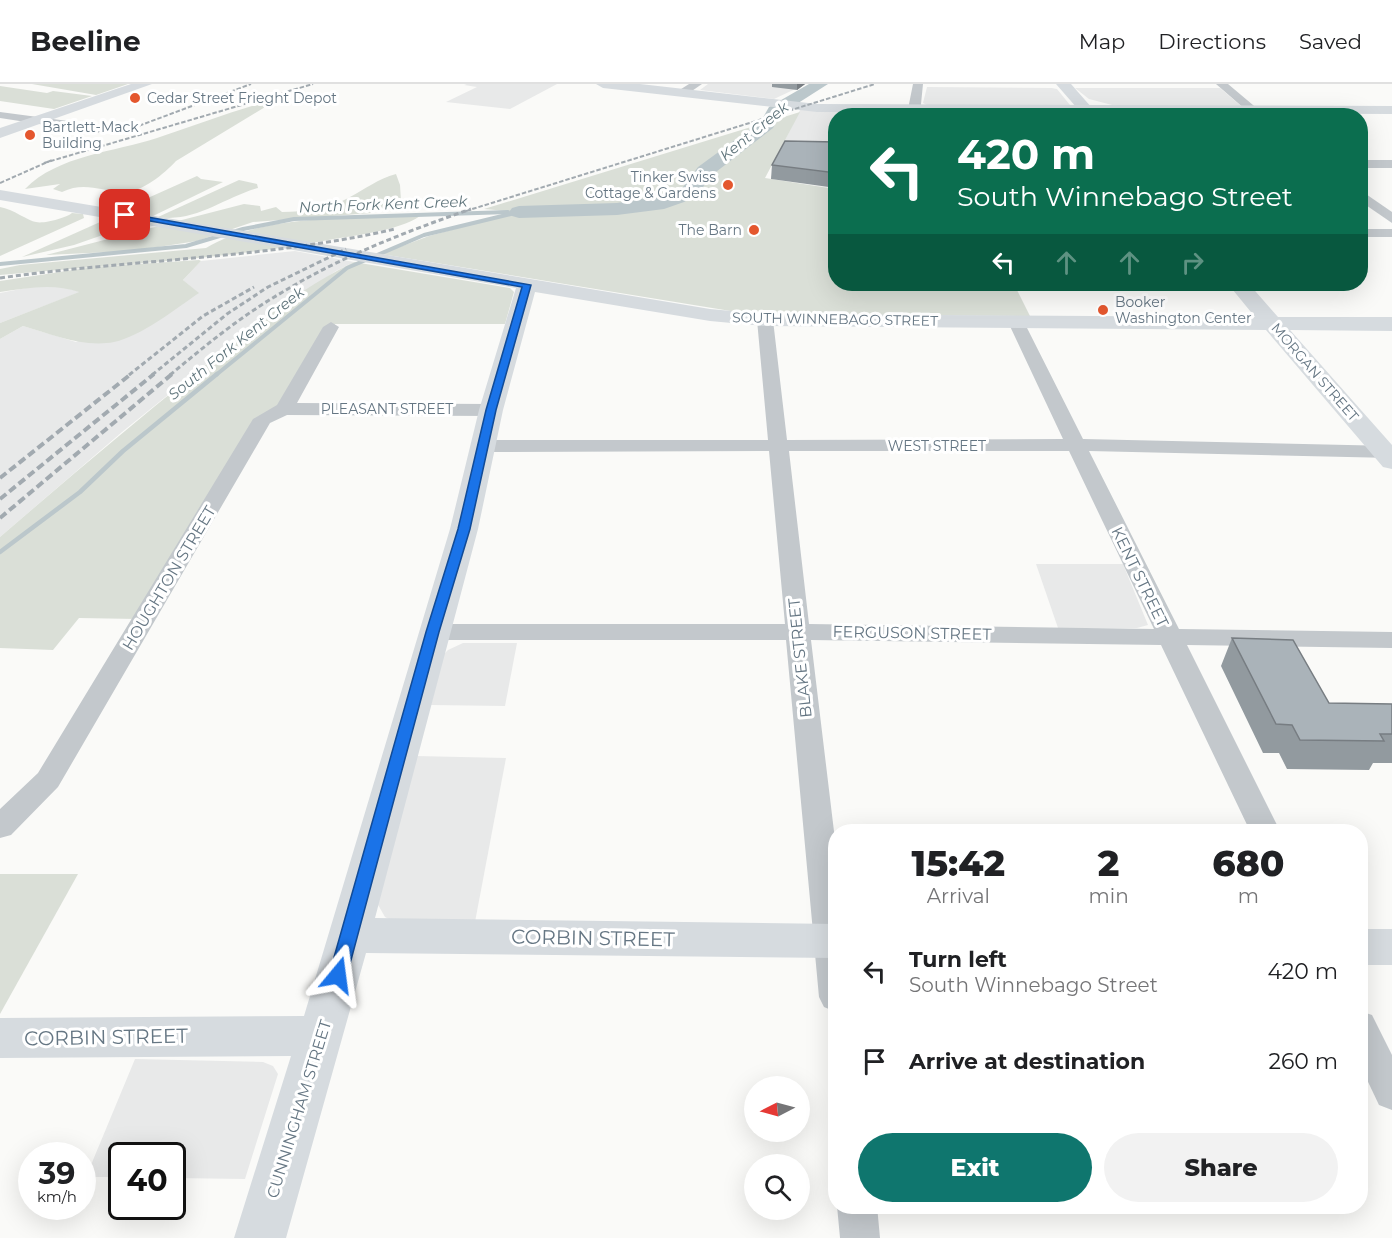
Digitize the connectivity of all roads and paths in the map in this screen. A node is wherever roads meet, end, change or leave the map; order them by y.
1 (145, 84) edge
2 (603, 84) edge
3 (697, 84) edge
4 (918, 84) edge
5 (1063, 84) edge
6 (1221, 84) edge
7 (682, 93) junction
8 (834, 108) edge
9 (916, 108) edge
10 (1085, 108) edge
11 (1252, 108) edge
12 (1392, 110) edge
13 (1368, 111) edge
14 (0, 115) edge
15 (36, 121) junction
16 (98, 129) dead end
17 (0, 133) edge
18 (1368, 164) edge
19 (1392, 164) edge
20 (0, 195) edge
21 (1368, 200) edge
22 (1392, 219) edge
23 (1368, 233) edge
24 (1392, 233) edge
25 (527, 285) junction
26 (1244, 291) edge
27 (765, 320) junction
28 (1016, 322) junction
29 (1271, 323) junction
30 (1392, 324) edge
31 (331, 327) dead end
32 (284, 409) junction
33 (491, 410) junction
34 (1076, 445) junction
35 (482, 446) junction
36 (779, 447) junction
37 (1390, 455) edge
38 (433, 632) junction
39 (797, 632) junction
40 (1169, 636) junction
41 (1392, 640) edge
42 (1261, 824) edge
43 (0, 827) edge
44 (828, 898) edge
45 (350, 935) junction
46 (828, 941) edge
47 (1368, 947) edge
48 (1392, 947) edge
49 (320, 1036) junction
50 (0, 1038) edge
51 (1368, 1043) edge
52 (1392, 1093) edge
53 (857, 1214) edge
54 (260, 1238) edge
55 (860, 1238) edge

1 - 15 main road
2 - 7 main road
3 - 7 street
4 - 9 street
5 - 10 main road
6 - 11 street
7 - 8 main road
12 - 13 main road
14 - 15 street
15 - 16 street
15 - 17 main road
18 - 19 street
20 - 25 main road, SOUTH WINNEBAGO STREET
21 - 22 street
23 - 24 street
25 - 27 main road, SOUTH WINNEBAGO STREET
25 - 33 main road, CUNNINGHAM STREET
26 - 29 main road, MORGAN STREET
27 - 28 main road, SOUTH WINNEBAGO STREET
27 - 36 street, BLAKE STREET
28 - 29 main road, SOUTH WINNEBAGO STREET
28 - 34 street, KENT STREET
29 - 30 main road, SOUTH WINNEBAGO STREET
29 - 37 main road, MORGAN STREET
31 - 32 street, HOUGHTON STREET
32 - 33 street, PLEASANT STREET
32 - 43 street, HOUGHTON STREET
33 - 35 main road, CUNNINGHAM STREET
34 - 36 street, WEST STREET
34 - 37 street, WEST STREET
34 - 40 street, KENT STREET
35 - 36 street, WEST STREET
35 - 38 main road, CUNNINGHAM STREET
36 - 39 street, BLAKE STREET
38 - 39 street, FERGUSON STREET
38 - 45 main road, CUNNINGHAM STREET
39 - 40 street, FERGUSON STREET
39 - 44 street, BLAKE STREET
40 - 41 street, FERGUSON STREET
40 - 42 street, KENT STREET
45 - 46 main road, CORBIN STREET
45 - 49 main road, CUNNINGHAM STREET
47 - 48 main road
49 - 50 main road, CORBIN STREET
49 - 54 main road, CUNNINGHAM STREET
51 - 52 street
53 - 55 street

